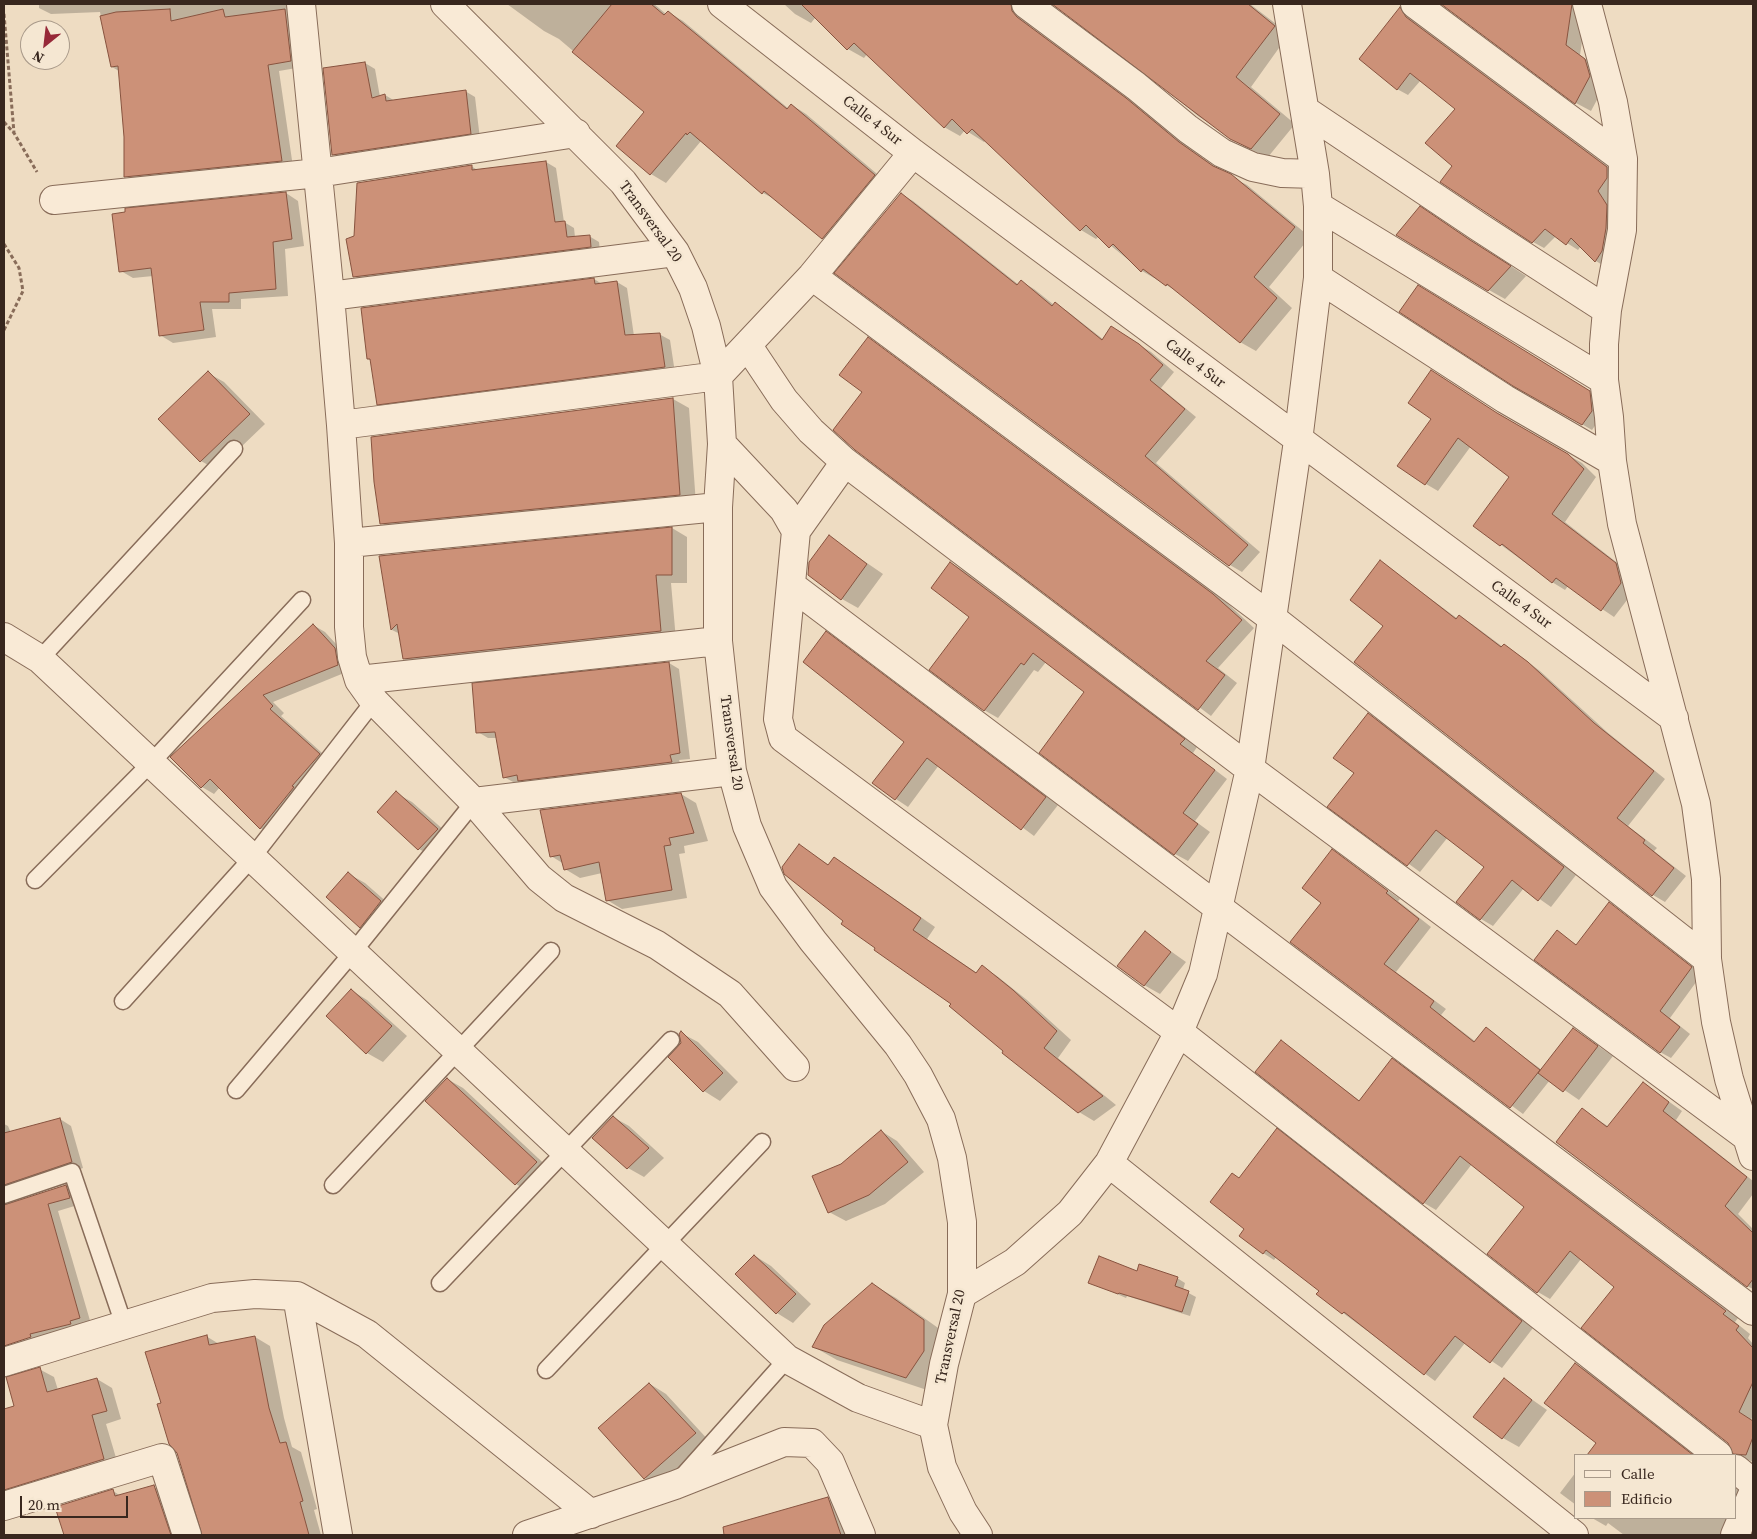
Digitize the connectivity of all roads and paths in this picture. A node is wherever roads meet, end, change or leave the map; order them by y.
1 (301, 4) edge
2 (445, 4) edge
3 (722, 4) edge
4 (1026, 4) edge
5 (1415, 4) edge
6 (1587, 4) edge
7 (1282, 10) edge
8 (4, 14) edge
9 (1306, 111) junction
10 (4, 122) edge
11 (14, 133) junction
12 (576, 133) junction
13 (913, 153) junction
14 (1623, 159) junction
15 (318, 173) junction
16 (1315, 174) junction
17 (54, 200) joint
18 (1318, 206) junction
19 (4, 244) edge
20 (674, 252) junction
21 (812, 276) junction
22 (1318, 278) junction
23 (330, 296) junction
24 (1607, 310) junction
25 (4, 330) edge
26 (748, 346) junction
27 (718, 376) junction
28 (1604, 380) junction
29 (341, 425) junction
30 (1298, 441) junction
31 (722, 444) junction
32 (234, 449) dead end
33 (1612, 461) junction
34 (845, 462) junction
35 (718, 507) junction
36 (796, 530) junction
37 (349, 543) junction
38 (792, 586) junction
39 (302, 600) dead end
40 (1272, 618) junction
41 (4, 637) edge
42 (718, 641) junction
43 (40, 659) junction
44 (367, 690) junction
45 (1674, 718) junction
46 (151, 762) junction
47 (1250, 769) junction
48 (732, 771) junction
49 (474, 802) junction
50 (251, 858) junction
51 (35, 880) dead end
52 (1219, 906) junction
53 (551, 951) dead end
54 (353, 952) junction
55 (1707, 959) junction
56 (123, 1001) dead end
57 (1178, 1032) junction
58 (670, 1040) dead end
59 (458, 1051) junction
60 (795, 1067) dead end
61 (236, 1090) dead end
62 (762, 1142) dead end
63 (1750, 1147) edge
64 (565, 1152) junction
65 (1109, 1163) junction
66 (334, 1184) dead end
67 (4, 1195) edge
68 (665, 1247) junction
69 (440, 1284) dead end
70 (962, 1294) junction
71 (297, 1296) junction
72 (1753, 1311) edge
73 (124, 1325) junction
74 (787, 1359) junction
75 (4, 1362) edge
76 (546, 1370) dead end
77 (933, 1424) junction
78 (1717, 1454) edge
79 (1737, 1470) edge
80 (1753, 1483) edge
81 (675, 1485) junction
82 (1753, 1493) edge
83 (4, 1506) edge
84 (591, 1514) junction
85 (187, 1535) edge
86 (338, 1535) edge
87 (527, 1535) edge
88 (861, 1535) edge
89 (978, 1535) edge
90 (1574, 1535) edge
91 (1735, 1535) edge

1 - 15 street
2 - 12 street, Transversal 20
3 - 13 street, Calle 4 Sur
4 - 16 street
5 - 14 street
6 - 14 street
7 - 9 street
8 - 11 path
9 - 16 street
9 - 24 street
10 - 11 path
11 - 17 path
12 - 15 street
12 - 20 street, Transversal 20
13 - 21 street
13 - 30 street, Calle 4 Sur
14 - 24 street
15 - 17 street
15 - 23 street
16 - 18 street
18 - 22 street
18 - 28 street
19 - 25 path
20 - 23 street
20 - 27 street, Transversal 20
21 - 26 street
21 - 40 street
22 - 30 street
22 - 33 street
23 - 29 street
24 - 28 street
26 - 27 street
26 - 34 street
27 - 29 street
27 - 31 street, Transversal 20
28 - 33 street
29 - 37 street
30 - 40 street
30 - 45 street, Calle 4 Sur
31 - 35 street, Transversal 20
31 - 36 street
32 - 43 lane
33 - 45 street
34 - 36 street
34 - 47 street
35 - 37 street
35 - 42 street, Transversal 20
36 - 38 street
37 - 44 street
38 - 52 street
38 - 57 street
39 - 46 lane
40 - 47 street
40 - 55 street
41 - 43 street
42 - 44 street
42 - 48 street, Transversal 20
43 - 46 street
44 - 49 street
44 - 50 lane
45 - 55 street
46 - 50 street
46 - 51 lane
47 - 52 street
47 - 63 street
48 - 49 street
48 - 70 street, Transversal 20
49 - 54 lane
49 - 60 street
50 - 54 street
50 - 56 lane
52 - 57 street
52 - 72 street
53 - 59 lane
54 - 59 street
54 - 61 lane
55 - 63 street
57 - 65 street
57 - 78 street
58 - 64 lane
59 - 64 street
59 - 66 lane
62 - 68 lane
64 - 68 street
64 - 69 lane
65 - 70 street
65 - 90 street
67 - 73 lane
68 - 74 street
68 - 76 lane
70 - 77 street, Transversal 20
71 - 73 street
71 - 84 street
71 - 86 street
73 - 75 street
74 - 77 street
74 - 81 lane
77 - 89 street, Transversal 20
79 - 80 street
81 - 84 street
81 - 88 street
82 - 91 street
83 - 85 street
84 - 87 street

